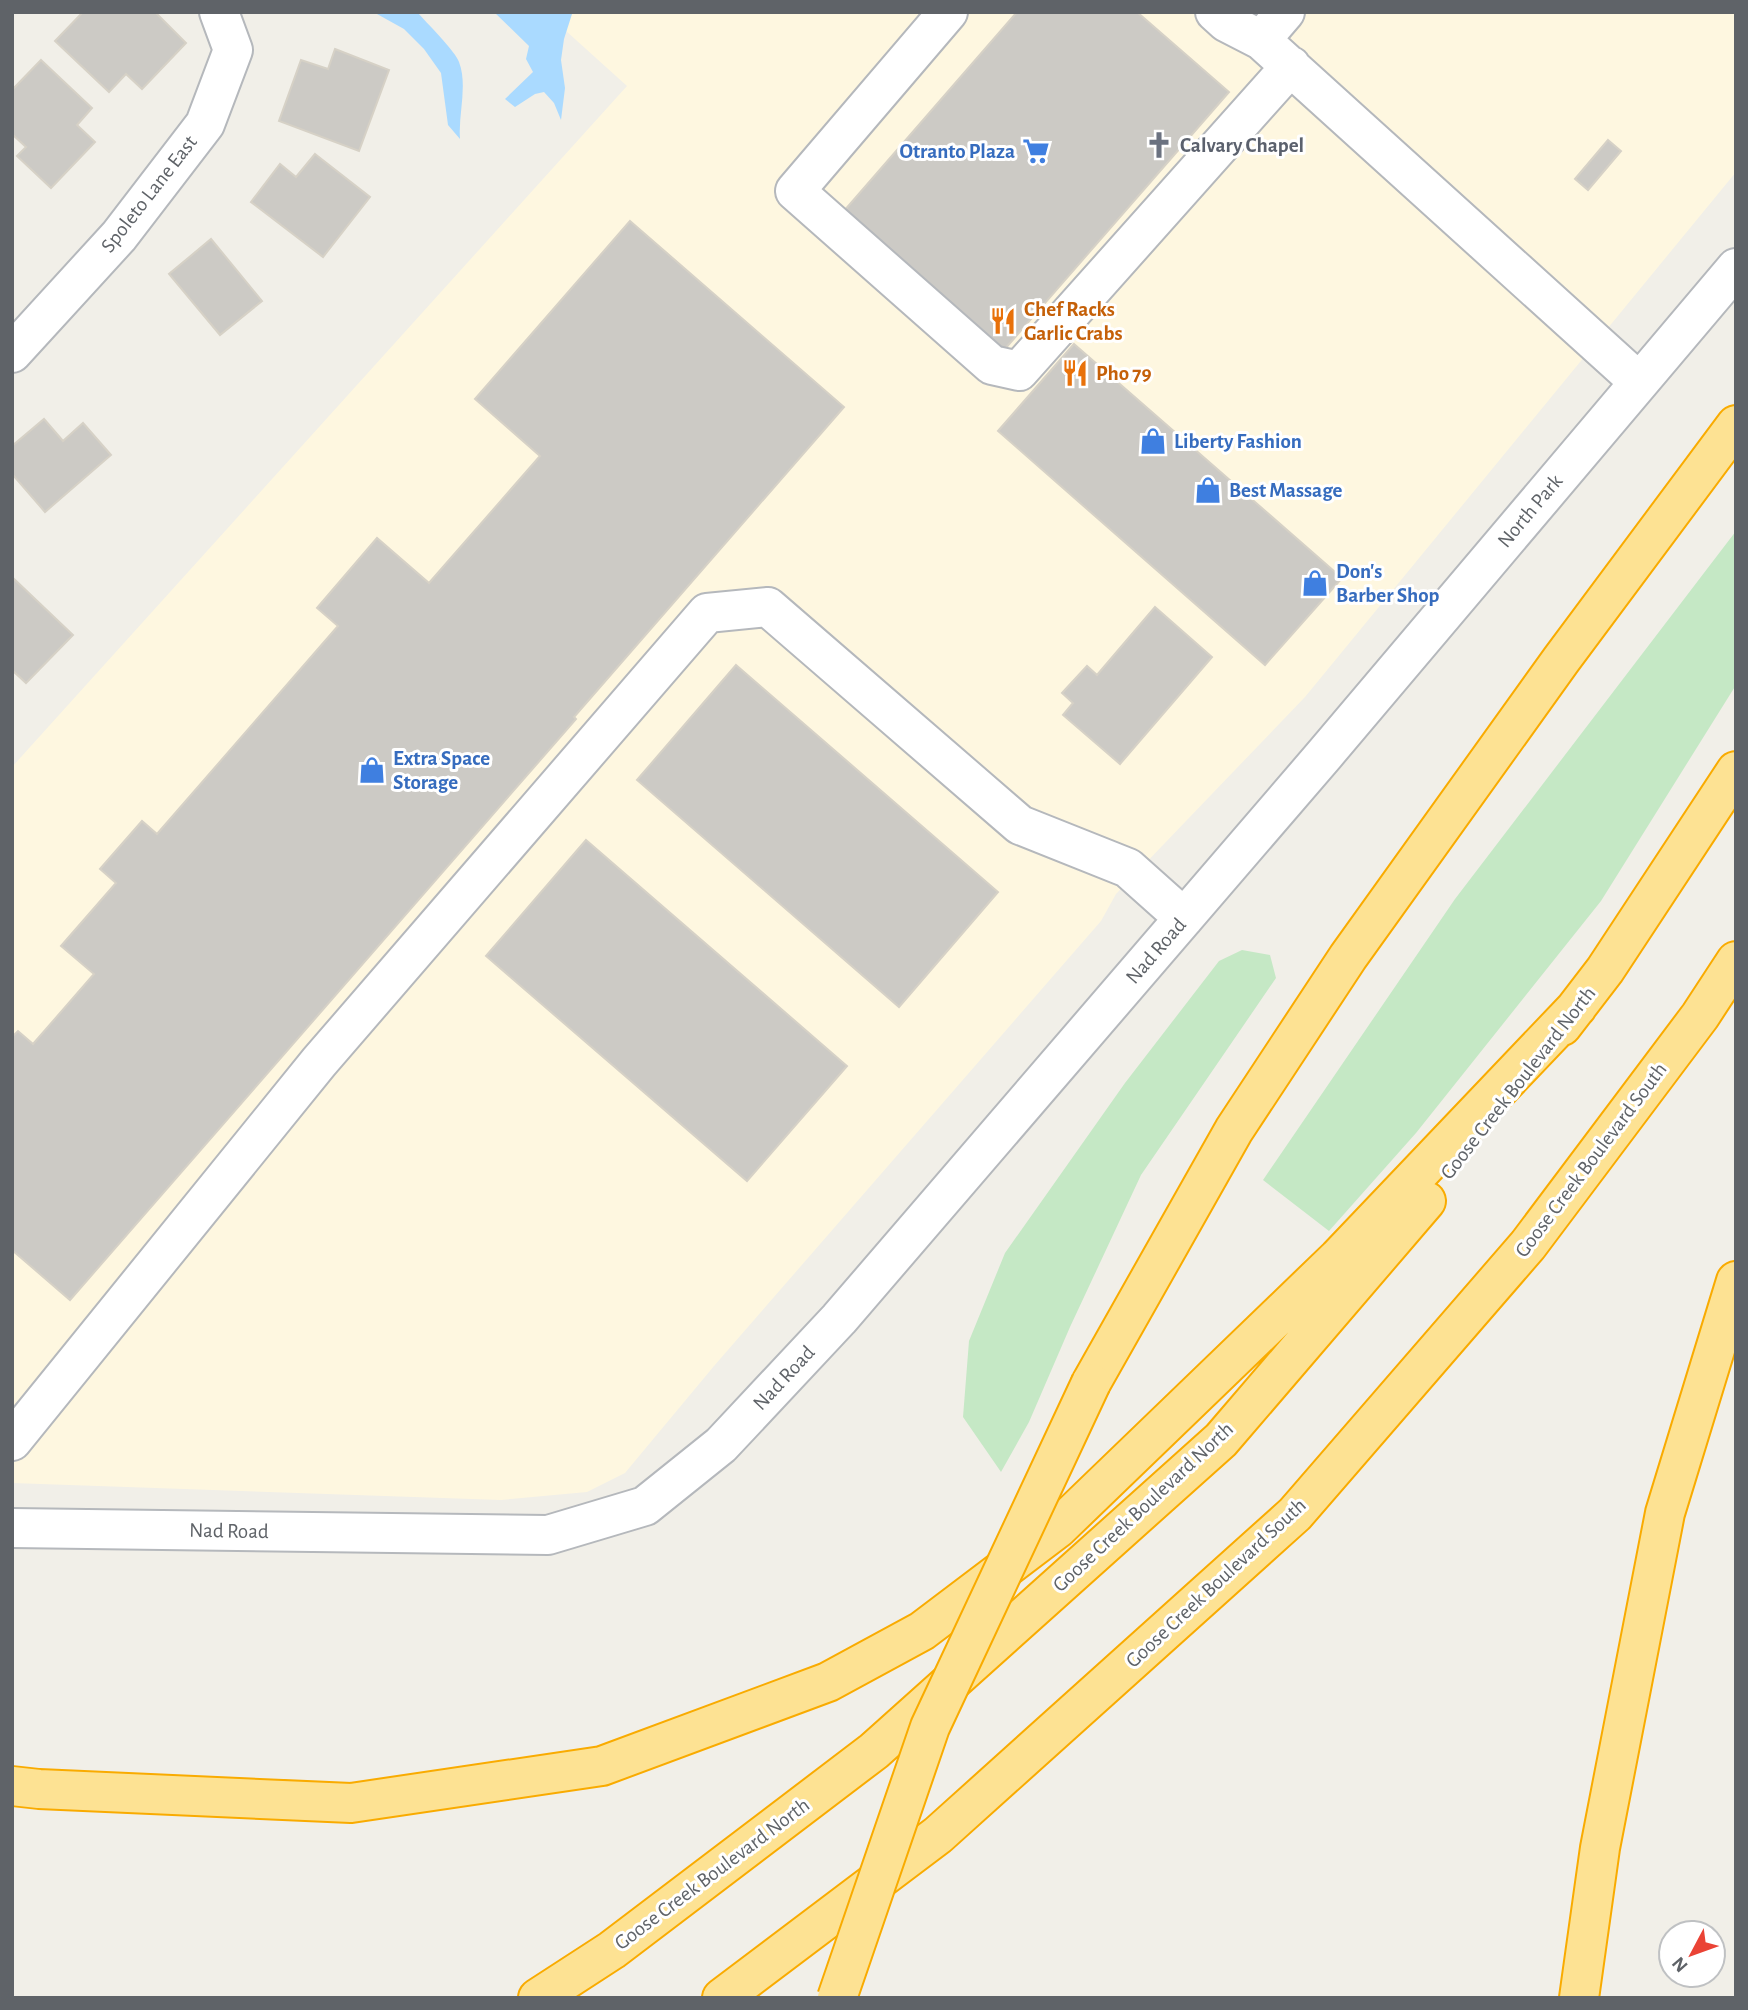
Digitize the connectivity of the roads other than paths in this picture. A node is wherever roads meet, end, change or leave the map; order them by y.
1 (219, 12) edge
2 (948, 12) edge
3 (1215, 12) edge
4 (1273, 26) edge
5 (1290, 66) junction
6 (1736, 268) edge
7 (12, 352) edge
8 (1639, 382) junction
9 (1736, 425) edge
10 (1325, 754) joint
11 (1736, 771) edge
12 (1184, 918) junction
13 (1736, 961) edge
14 (1577, 1007) junction
15 (1736, 1281) edge
16 (12, 1441) edge
17 (12, 1528) edge
18 (12, 1786) edge
19 (538, 1998) edge
20 (722, 1998) edge
21 (837, 1998) edge
22 (1579, 1998) edge

1 - 7 street, Spoleto Lane East
2 - 5 street
3 - 4 street
4 - 5 street
5 - 8 street
6 - 8 street, North Park
8 - 10 street, North Park
9 - 21 highway, bridge
10 - 12 street, Nad Road
11 - 14 highway, Goose Creek Boulevard North
12 - 16 street
12 - 17 street, Nad Road
13 - 20 highway, Goose Creek Boulevard South
14 - 18 highway
14 - 19 highway, Goose Creek Boulevard North
15 - 22 highway

